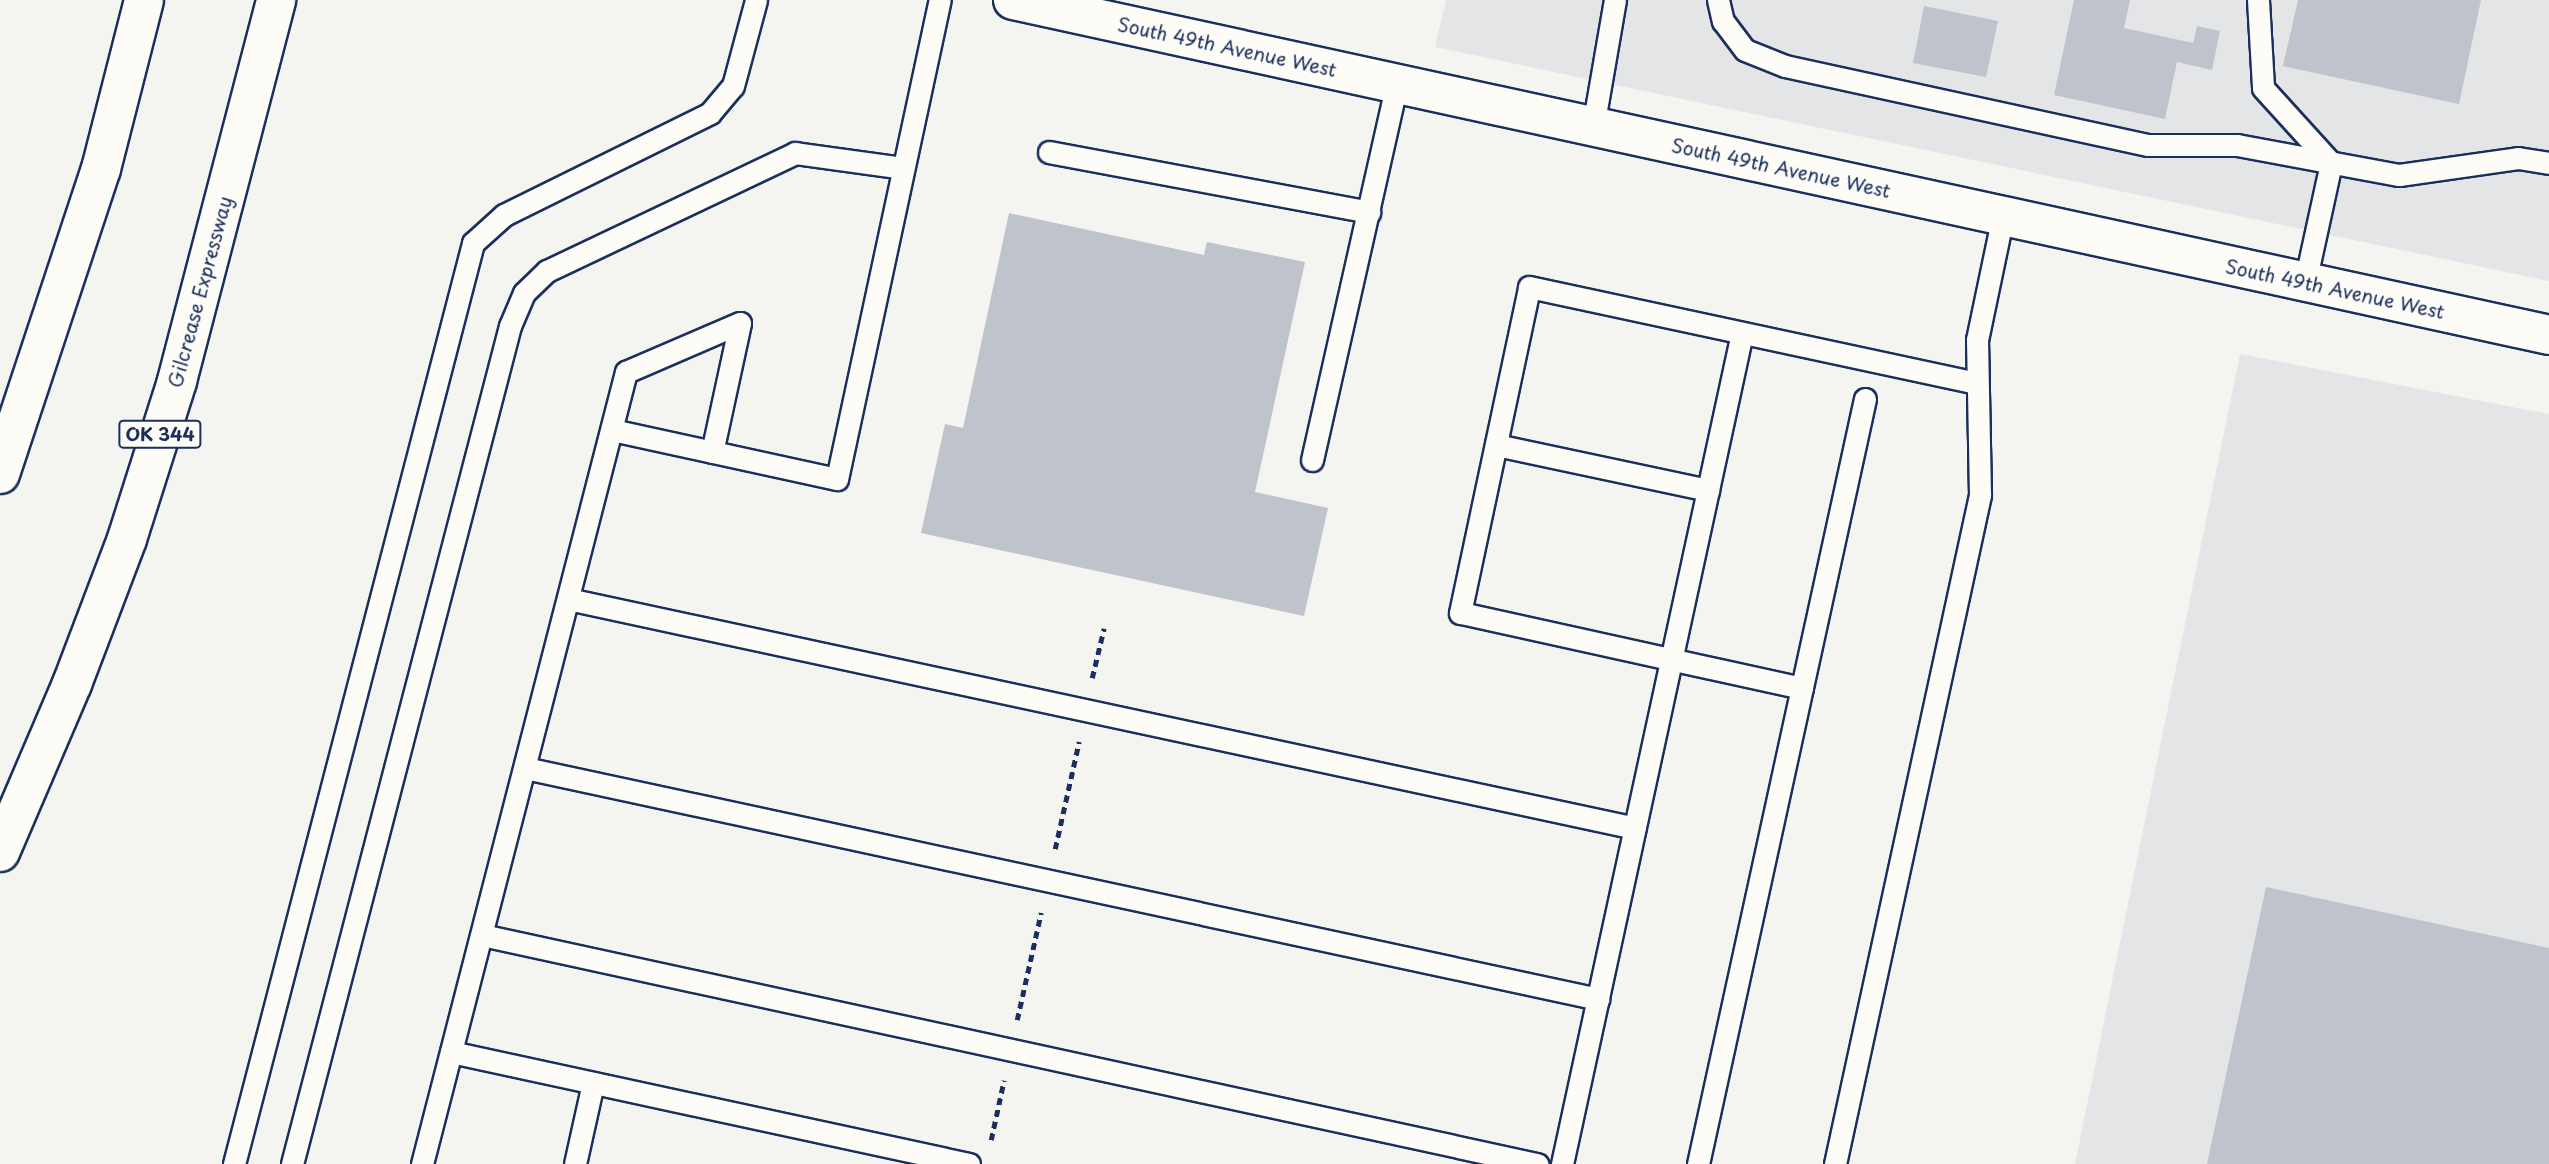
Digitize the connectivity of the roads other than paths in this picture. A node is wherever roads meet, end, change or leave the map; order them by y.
1 (144, 0) edge
2 (756, 0) edge
3 (940, 0) edge
4 (1013, 0) edge
5 (1615, 0) edge
6 (1718, 0) edge
7 (2258, 0) edge
8 (276, 1) edge
9 (1397, 84) junction
10 (1593, 127) junction
11 (1049, 152) dead end
12 (2331, 163) junction
13 (2549, 163) edge
14 (903, 168) junction
15 (1369, 212) junction
16 (2003, 216) junction
17 (2305, 282) junction
18 (1742, 333) junction
19 (2549, 335) edge
20 (1977, 383) junction
21 (1865, 399) dead end
22 (612, 430) junction
23 (1496, 445) junction
24 (712, 452) junction
25 (1312, 460) dead end
26 (0, 474) edge
27 (1708, 490) junction
28 (568, 599) junction
29 (1671, 660) junction
30 (1802, 688) junction
31 (525, 768) junction
32 (1635, 828) junction
33 (0, 852) edge
34 (482, 936) junction
35 (1598, 999) junction
36 (451, 1052) junction
37 (593, 1083) junction
38 (234, 1164) edge
39 (292, 1164) edge
40 (422, 1164) edge
41 (575, 1164) edge
42 (969, 1164) edge
43 (1537, 1164) edge
44 (1562, 1164) edge
45 (1698, 1164) edge
46 (1835, 1164) edge

1 - 26 main road
2 - 38 lane
3 - 14 lane
4 - 9 main road, South 49th Avenue West
5 - 10 lane
6 - 12 lane
7 - 12 lane
8 - 33 main road, Gilcrease Expressway / OK 344
9 - 10 main road, South 49th Avenue West
9 - 15 lane
10 - 16 main road, South 49th Avenue West
11 - 15 lane
12 - 13 lane
12 - 17 lane
14 - 24 lane
14 - 39 lane
15 - 25 lane
16 - 17 main road, South 49th Avenue West
16 - 20 lane
17 - 19 main road, South 49th Avenue West
18 - 20 lane
18 - 23 lane
18 - 27 lane
20 - 46 lane
21 - 30 lane
22 - 24 lane
22 - 24 lane
22 - 28 lane
23 - 27 lane
23 - 29 lane
27 - 29 lane
28 - 31 lane
28 - 32 lane
29 - 30 lane
29 - 32 lane
30 - 45 lane
31 - 34 lane
31 - 35 lane
32 - 35 lane
34 - 36 lane
34 - 43 lane
35 - 44 lane
36 - 37 lane
36 - 40 lane
37 - 41 lane
37 - 42 lane

